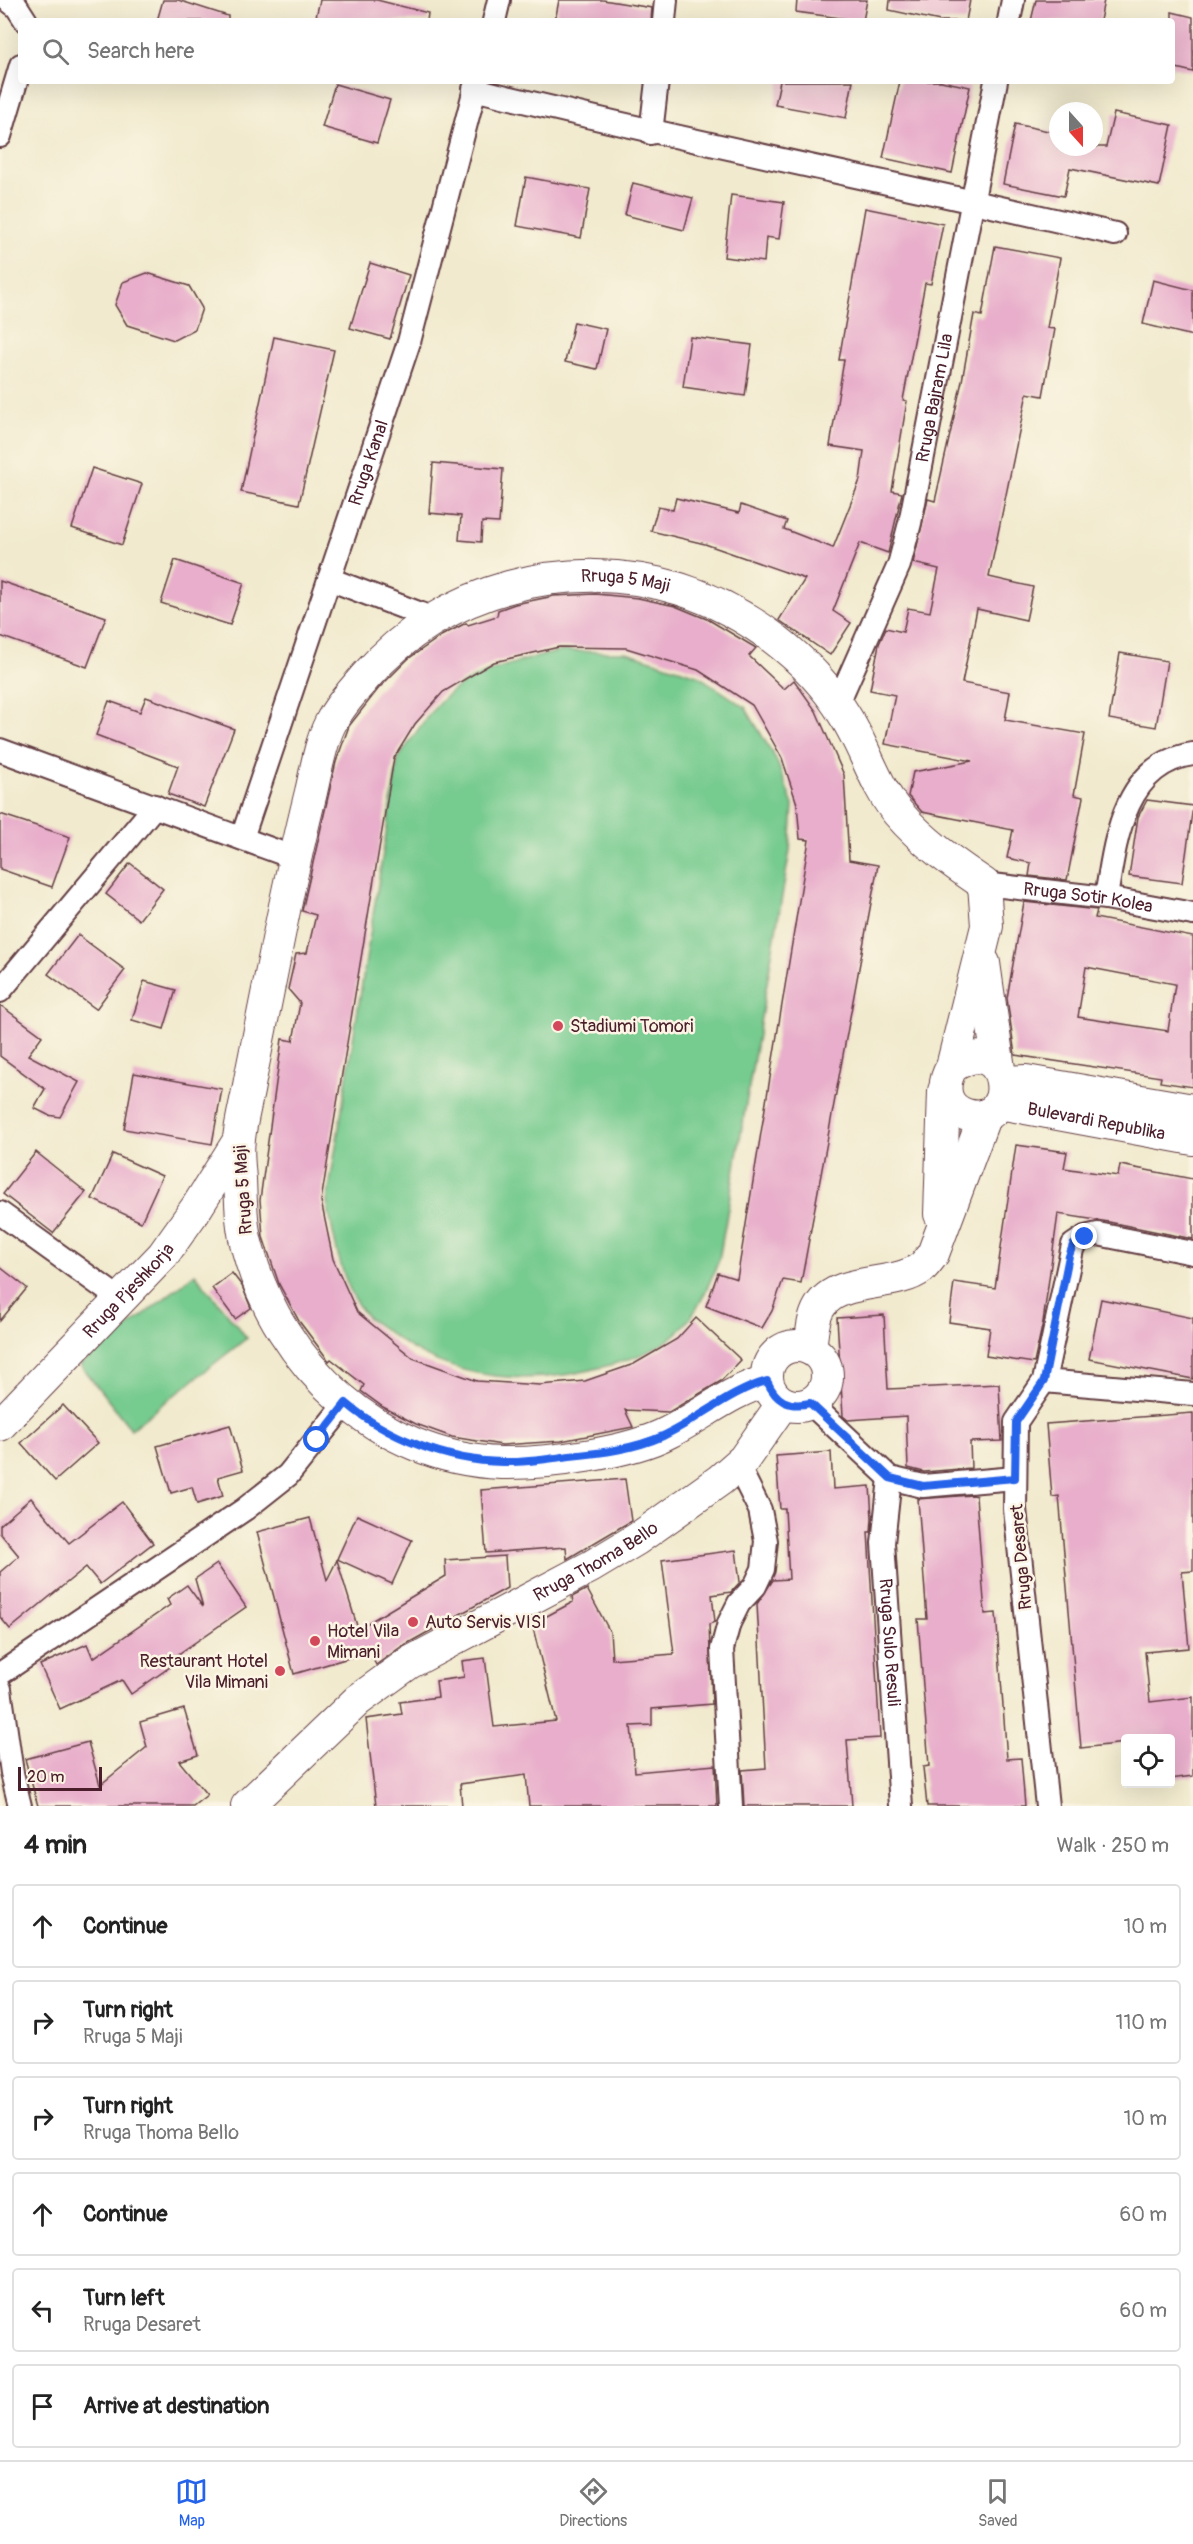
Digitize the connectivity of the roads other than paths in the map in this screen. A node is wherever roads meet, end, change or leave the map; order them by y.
1 (8, 0) edge
2 (500, 0) edge
3 (666, 0) edge
4 (1013, 0) edge
5 (24, 18) edge
6 (495, 18) edge
7 (664, 18) edge
8 (1010, 18) edge
9 (18, 75) edge
10 (657, 84) edge
11 (995, 84) edge
12 (476, 85) edge
13 (651, 133) junction
14 (0, 136) edge
15 (971, 200) junction
16 (1115, 234) dead end
17 (329, 579) junction
18 (434, 619) junction
19 (837, 705) junction
20 (0, 750) edge
21 (1193, 754) edge
22 (156, 806) junction
23 (242, 838) junction
24 (295, 858) junction
25 (984, 884) junction
26 (1106, 898) junction
27 (1193, 914) edge
28 (981, 945) junction
29 (0, 991) edge
30 (948, 1079) junction
31 (997, 1092) junction
32 (1193, 1110) edge
33 (1193, 1138) edge
34 (238, 1142) junction
35 (0, 1213) edge
36 (939, 1242) junction
37 (1193, 1253) edge
38 (121, 1300) junction
39 (810, 1349) junction
40 (1044, 1381) junction
41 (1193, 1394) edge
42 (787, 1395) junction
43 (346, 1403) junction
44 (0, 1425) edge
45 (737, 1464) junction
46 (890, 1478) junction
47 (1015, 1478) junction
48 (1, 1673) edge
49 (20, 1806) edge
50 (247, 1806) edge
51 (731, 1806) edge
52 (901, 1806) edge
53 (1047, 1806) edge

1 - 5 street
2 - 6 street
3 - 7 street
4 - 8 street
9 - 14 street
10 - 13 street
11 - 15 street, Rruga Bajram Lila
12 - 13 street
12 - 17 street, Rruga Kanal
13 - 15 street
15 - 16 street
15 - 19 street, Rruga Bajram Lila
17 - 18 street
17 - 23 street, Rruga Kanal
18 - 19 street, Rruga 5 Maji
18 - 24 street, Rruga 5 Maji
19 - 25 street, Rruga 5 Maji
20 - 22 street
21 - 26 street
22 - 23 street
22 - 29 street
23 - 24 street
24 - 34 street, Rruga 5 Maji
25 - 26 street, Rruga Sotir Kolea
25 - 28 street
26 - 27 street, Rruga Sotir Kolea
28 - 30 street
28 - 31 street
30 - 31 street
30 - 31 street
30 - 36 street
31 - 32 street, Bulevardi Republika
31 - 33 street, Bulevardi Republika
31 - 36 street
34 - 38 street, Rruga Pjeshkorja
34 - 43 street, Rruga 5 Maji
35 - 38 street
36 - 39 street
37 - 40 street, Rruga Desaret
38 - 44 street, Rruga Pjeshkorja
39 - 42 street, Rruga Thoma Bello
39 - 42 street, Rruga Thoma Bello
40 - 41 street
40 - 47 street, Rruga Desaret
42 - 43 street, Rruga 5 Maji
42 - 45 street, Rruga Thoma Bello
42 - 46 street
43 - 48 street
45 - 50 street, Rruga Thoma Bello
45 - 51 street
46 - 47 street
46 - 52 street, Rruga Sulo Resuli
47 - 53 street, Rruga Desaret
48 - 49 street

